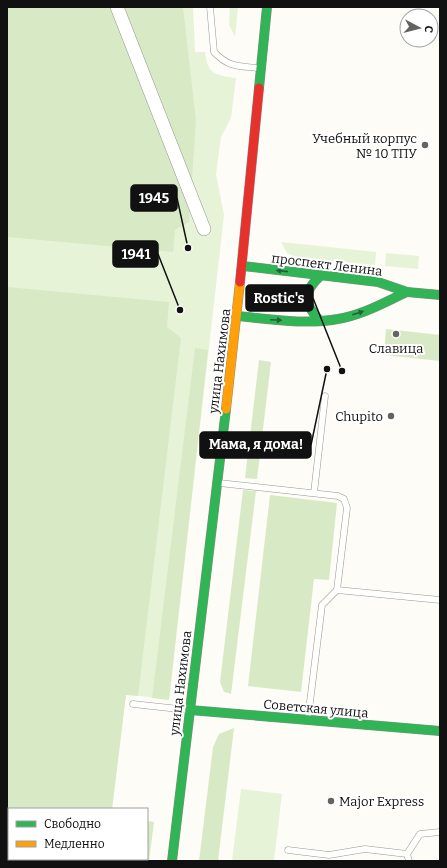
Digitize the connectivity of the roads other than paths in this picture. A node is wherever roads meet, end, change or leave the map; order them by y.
1 (117, 7) edge
2 (210, 7) edge
3 (267, 7) edge
4 (262, 69) junction
5 (204, 229) dead end
6 (243, 266) junction
7 (321, 275) junction
8 (407, 292) junction
9 (440, 295) edge
10 (237, 316) junction
11 (320, 321) junction
12 (325, 396) dead end
13 (218, 482) junction
14 (314, 493) junction
15 (337, 590) junction
16 (440, 600) edge
17 (133, 704) dead end
18 (190, 710) junction
19 (308, 721) junction
20 (440, 731) edge
21 (440, 832) edge
22 (288, 850) dead end
23 (407, 854) junction
24 (172, 861) edge
25 (409, 861) edge

1 - 5 street
2 - 4 lane
3 - 4 main road, улица Нахимова
4 - 6 main road, улица Нахимова
7 -> 6 main road, проспект Ленина
6 - 10 main road, улица Нахимова
7 - 8 main road, проспект Ленина
7 - 11 main road
8 - 9 main road, проспект Ленина
11 -> 8 main road, проспект Ленина
10 -> 11 main road, проспект Ленина
10 - 13 main road, улица Нахимова
12 - 14 lane
13 - 14 lane
13 - 18 main road, улица Нахимова
14 - 15 lane
15 - 16 lane
15 - 19 lane
17 - 18 lane
18 - 19 main road, Советская улица
18 - 24 main road, улица Нахимова
19 - 20 main road, Советская улица
21 - 23 lane
22 - 23 lane
23 - 25 lane

